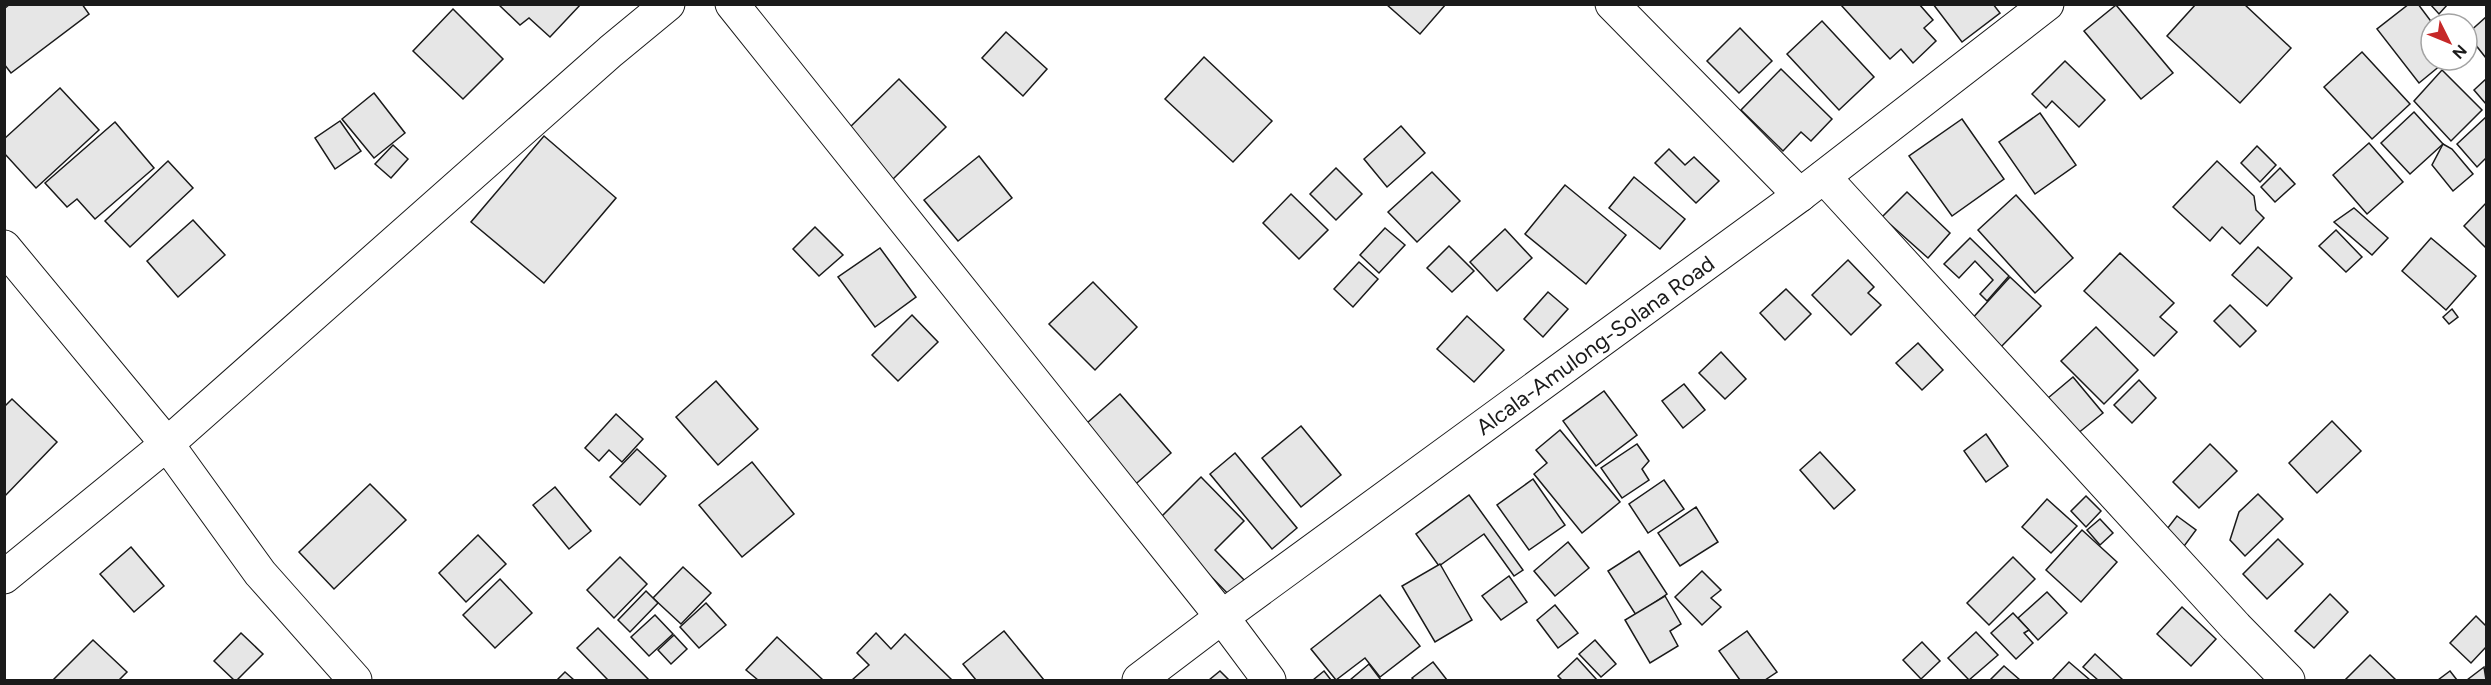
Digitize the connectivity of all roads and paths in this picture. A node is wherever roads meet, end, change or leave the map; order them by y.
1 (668, 4) edge
2 (732, 4) edge
3 (1612, 4) edge
4 (2047, 4) edge
5 (1812, 186) junction
6 (4, 247) edge
7 (167, 444) junction
8 (4, 577) edge
9 (1222, 616) junction
10 (355, 681) edge
11 (1139, 681) edge
12 (1269, 681) edge
13 (2288, 681) edge

1 - 7 street
2 - 9 street
3 - 5 street
4 - 5 street, Alcala-Amulong-Solana Road
5 - 9 street, Alcala-Amulong-Solana Road
5 - 13 street
6 - 7 street
7 - 8 street
7 - 10 street
9 - 11 street, Alcala-Amulong-Solana Road
9 - 12 street

